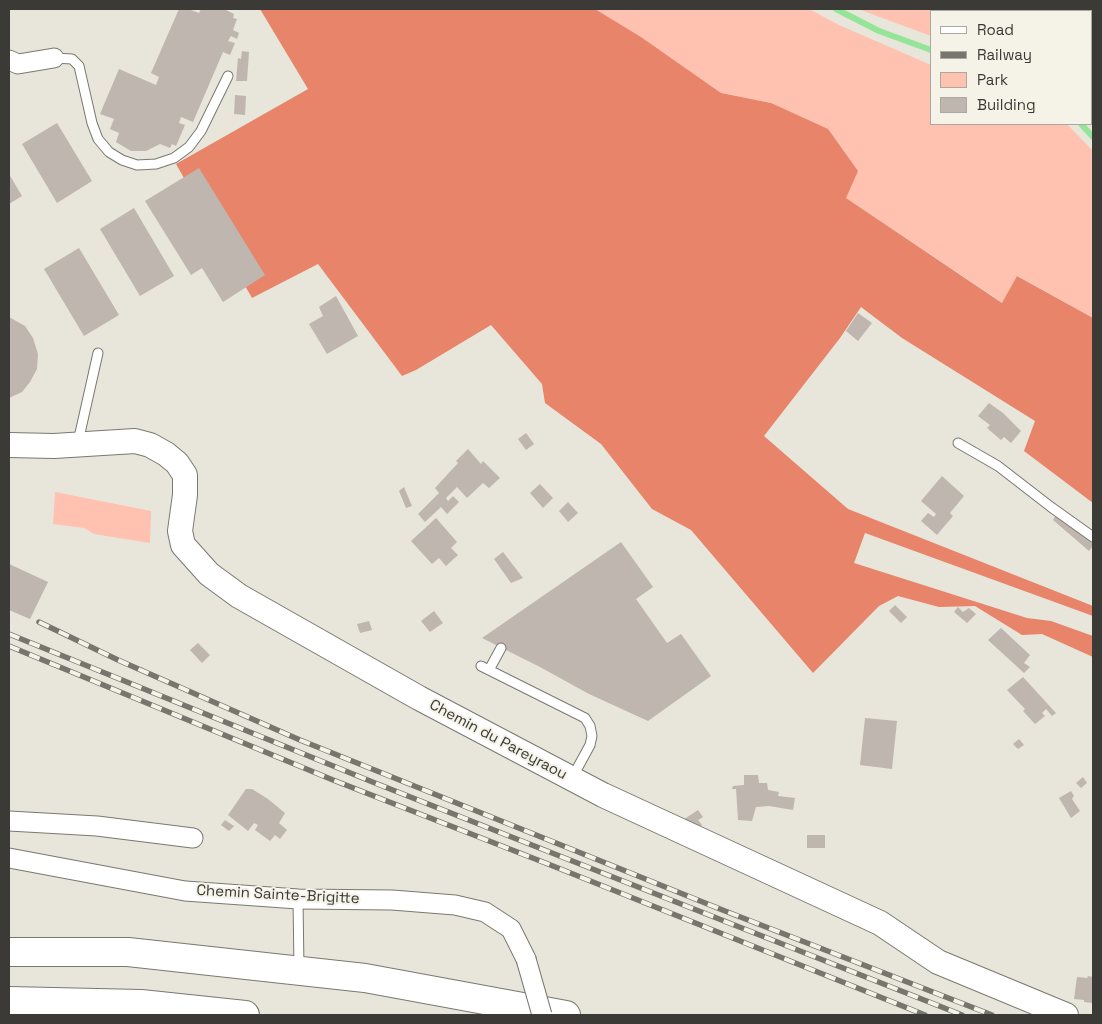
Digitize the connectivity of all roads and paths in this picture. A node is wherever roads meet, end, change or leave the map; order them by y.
1 (54, 58) joint
2 (9, 60) edge
3 (228, 76) dead end
4 (98, 352) dead end
5 (958, 443) dead end
6 (9, 445) edge
7 (78, 445) junction
8 (1093, 537) edge
9 (502, 648) dead end
10 (572, 778) junction
11 (9, 822) edge
12 (193, 838) dead end
13 (9, 858) edge
14 (298, 899) junction
15 (9, 952) edge
16 (299, 971) junction
17 (9, 1001) edge
18 (245, 1015) edge
19 (542, 1015) edge
20 (566, 1015) edge
21 (1066, 1015) edge

1 - 2 street
1 - 3 lane
4 - 7 lane
5 - 8 lane
6 - 7 street, Chemin du Pareyraou
7 - 10 street, Chemin du Pareyraou
9 - 10 lane
10 - 21 street, Chemin du Pareyraou
11 - 12 street
13 - 14 street, Chemin Sainte-Brigitte
14 - 16 lane
14 - 19 street, Chemin Sainte-Brigitte, bridge
15 - 16 highway
16 - 20 highway
17 - 18 highway

